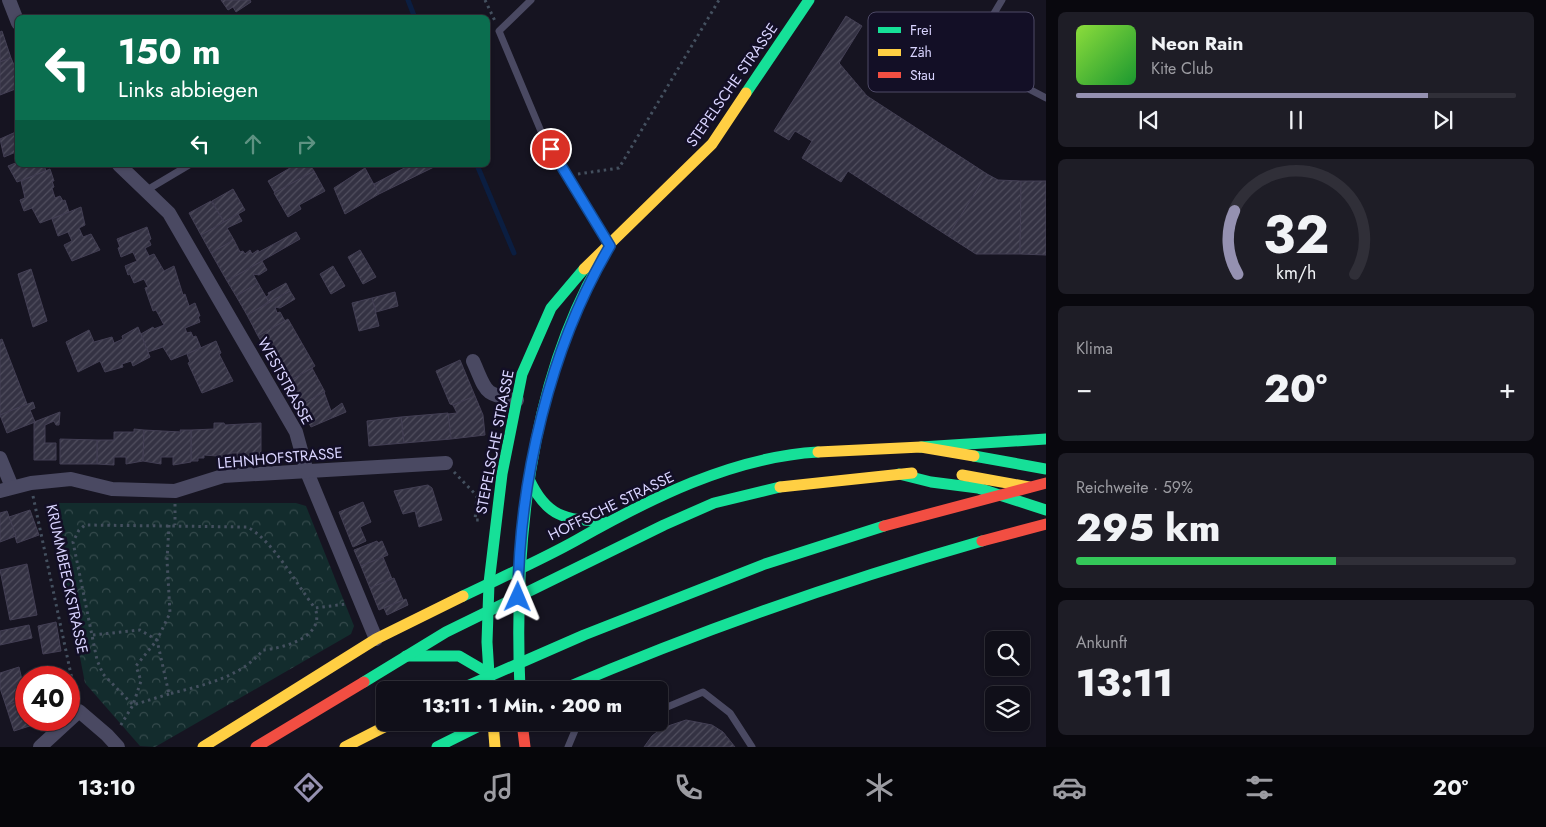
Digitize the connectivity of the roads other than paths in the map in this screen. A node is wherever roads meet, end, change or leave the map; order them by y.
1 (9, 0) edge
2 (531, 0) edge
3 (809, 0) edge
4 (1002, 0) edge
5 (995, 12) edge
6 (15, 15) edge
7 (1034, 92) edge
8 (1046, 98) edge
9 (121, 167) edge
10 (186, 167) edge
11 (147, 190) junction
12 (610, 246) junction
13 (473, 361) dead end
14 (517, 400) junction
15 (1046, 439) edge
16 (921, 447) junction
17 (786, 454) junction
18 (0, 458) edge
19 (446, 463) dead end
20 (1046, 470) edge
21 (307, 472) junction
22 (899, 474) junction
23 (790, 476) junction
24 (529, 479) junction
25 (1046, 483) edge
26 (6, 489) edge
27 (1046, 490) edge
28 (1046, 510) edge
29 (605, 522) junction
30 (1046, 524) edge
31 (518, 569) junction
32 (489, 584) junction
33 (518, 597) junction
34 (488, 612) junction
35 (376, 639) junction
36 (402, 656) junction
37 (488, 673) junction
38 (478, 681) edge
39 (489, 681) edge
40 (519, 681) edge
41 (583, 681) edge
42 (668, 707) edge
43 (376, 731) edge
44 (470, 731) edge
45 (494, 731) edge
46 (523, 731) edge
47 (575, 731) edge
48 (40, 747) edge
49 (118, 747) edge
50 (203, 747) edge
51 (256, 747) edge
52 (345, 747) edge
53 (437, 747) edge
54 (495, 747) edge
55 (525, 747) edge
56 (568, 747) edge
57 (752, 747) edge

1 - 6 street
2 - 12 lane
3 - 12 main road, STEPELSCHE STRASSE
4 - 5 lane
7 - 8 lane
9 - 11 street, WESTSTRASSE
10 - 11 lane
11 - 21 street, WESTSTRASSE
12 - 14 main road, STEPELSCHE STRASSE
12 - 24 main road, STEPELSCHE STRASSE
13 - 14 street
14 - 32 main road, STEPELSCHE STRASSE
15 - 16 main road
16 - 17 main road, HOFFSCHE STRASSE
16 - 20 main road, HOFFSCHE STRASSE
17 - 23 main road
17 - 29 main road, HOFFSCHE STRASSE
18 - 26 street
19 - 21 street, LEHNHOFSTRASSE
21 - 26 street, LEHNHOFSTRASSE
21 - 35 street, WESTSTRASSE
22 - 23 main road
22 - 27 main road
22 - 28 main road
23 - 33 main road
24 - 29 main road
24 - 31 main road, STEPELSCHE STRASSE
25 - 38 main road, bridge
29 - 31 main road, HOFFSCHE STRASSE
30 - 41 main road, bridge
31 - 32 main road, HOFFSCHE STRASSE
31 - 33 main road, STEPELSCHE STRASSE
32 - 34 main road, STEPELSCHE STRASSE
32 - 35 main road, HOFFSCHE STRASSE
33 - 34 main road
33 - 40 main road, STEPELSCHE STRASSE
34 - 36 main road
34 - 37 main road, STEPELSCHE STRASSE
35 - 50 main road, HOFFSCHE STRASSE
36 - 37 main road
36 - 51 main road
37 - 39 main road, STEPELSCHE STRASSE
42 - 57 lane
43 - 52 main road
44 - 53 main road
45 - 54 main road
46 - 55 main road
47 - 56 lane
48 - 49 street

